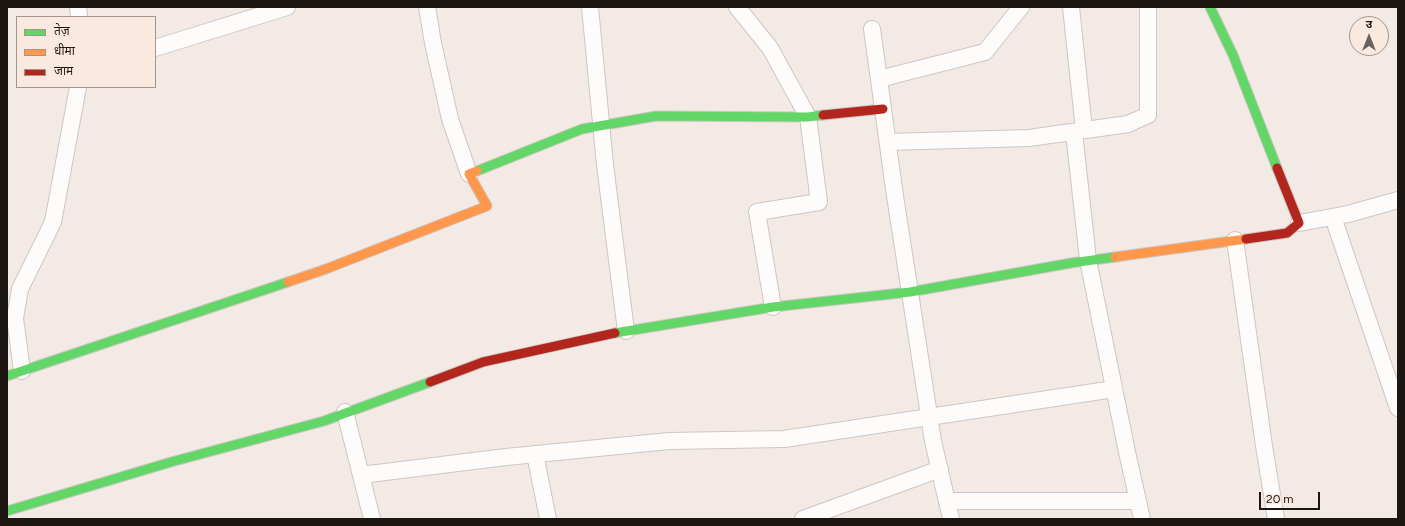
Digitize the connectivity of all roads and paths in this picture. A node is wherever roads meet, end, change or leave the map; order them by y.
1 (287, 7) edge
2 (428, 7) edge
3 (590, 7) edge
4 (737, 7) edge
5 (1021, 7) edge
6 (1071, 7) edge
7 (1148, 7) edge
8 (1210, 7) edge
9 (872, 29) dead end
10 (156, 48) edge
11 (879, 79) junction
12 (78, 88) edge
13 (883, 109) junction
14 (808, 117) junction
15 (602, 126) junction
16 (1079, 131) junction
17 (888, 142) junction
18 (469, 174) junction
19 (1398, 200) edge
20 (1333, 217) junction
21 (1299, 224) junction
22 (1235, 240) junction
23 (1088, 260) junction
24 (910, 292) junction
25 (773, 307) junction
26 (626, 331) junction
27 (22, 371) junction
28 (7, 376) edge
29 (1114, 389) junction
30 (1398, 408) edge
31 (345, 412) junction
32 (930, 416) junction
33 (535, 454) junction
34 (940, 469) junction
35 (361, 475) junction
36 (947, 501) junction
37 (1138, 501) junction
38 (7, 511) edge
39 (372, 519) edge
40 (548, 519) edge
41 (803, 519) edge
42 (952, 519) edge
43 (1142, 519) edge
44 (1276, 519) edge

1 - 10 street
2 - 18 street
3 - 15 street
4 - 14 street
5 - 11 street
6 - 16 street
7 - 16 street
8 - 21 street
9 - 11 street
11 - 13 street
12 - 27 street
13 - 14 street
13 - 17 street
14 - 15 street
14 - 25 street
15 - 18 street
15 - 26 street
16 - 17 street
16 - 23 street
17 - 24 street
18 - 27 street
19 - 20 street
20 - 21 street
20 - 30 street
21 - 22 street
22 - 23 street
22 - 44 street
23 - 24 street
23 - 29 street
24 - 25 street
24 - 32 street
25 - 26 street
26 - 31 street
27 - 28 street
29 - 32 street
29 - 37 street
31 - 35 street
31 - 38 street
32 - 33 street
32 - 34 street
33 - 35 street
33 - 40 street
34 - 36 street
34 - 41 street
35 - 39 street
36 - 37 street
36 - 42 street
37 - 43 street

